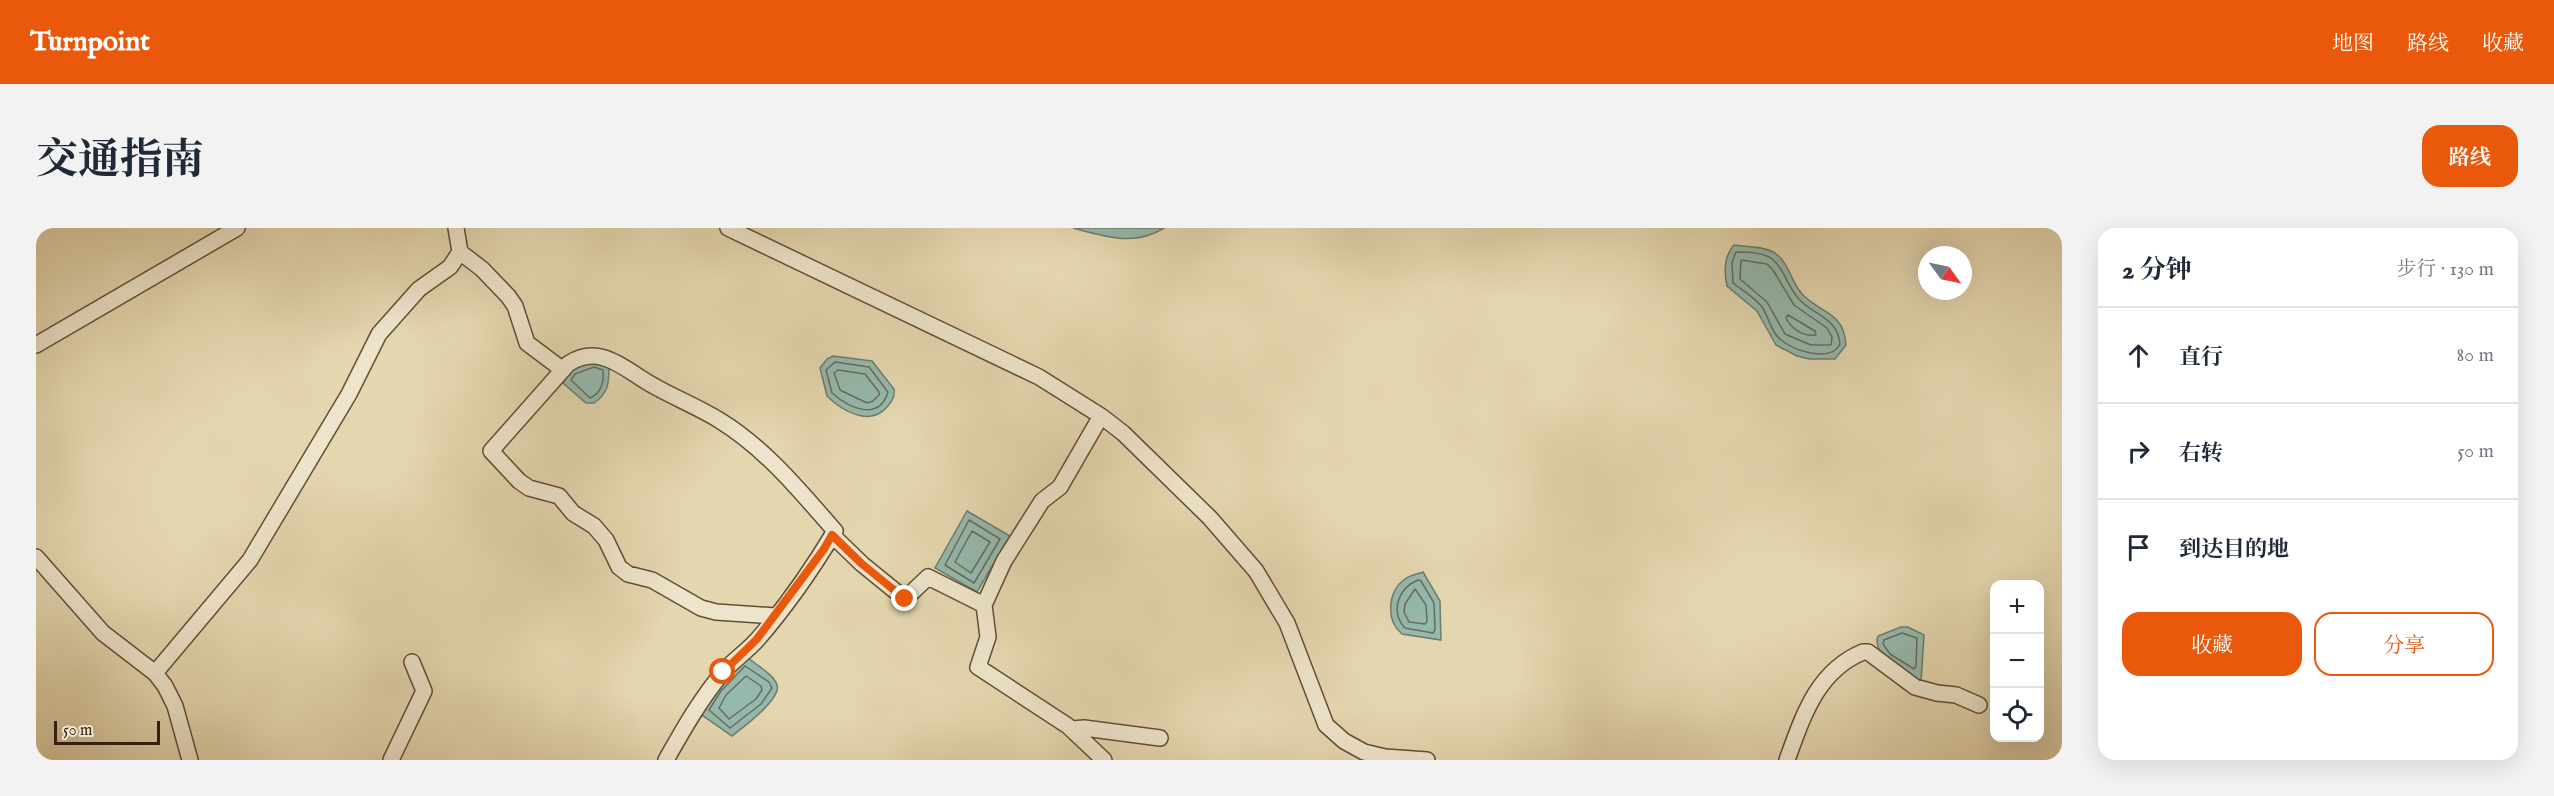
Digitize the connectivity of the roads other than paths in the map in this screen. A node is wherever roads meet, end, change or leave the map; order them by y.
1 (237, 228) edge
2 (456, 228) edge
3 (728, 228) edge
4 (460, 252) junction
5 (36, 345) edge
6 (563, 370) junction
7 (1101, 416) junction
8 (832, 535) junction
9 (36, 557) edge
10 (984, 605) junction
11 (775, 616) junction
12 (412, 662) dead end
13 (155, 673) junction
14 (1979, 705) dead end
15 (1072, 729) junction
16 (1160, 738) dead end
17 (190, 760) edge
18 (391, 760) edge
19 (666, 760) edge
20 (1104, 760) edge
21 (1427, 760) edge
22 (1787, 760) edge

1 - 5 street
2 - 4 street
3 - 7 street
4 - 6 street
4 - 13 street
6 - 8 street
6 - 11 street
7 - 10 street
7 - 21 street
8 - 10 street
8 - 11 street
9 - 13 street
10 - 15 street
11 - 19 street
12 - 18 street
13 - 17 street
14 - 22 street
15 - 16 street
15 - 20 street

